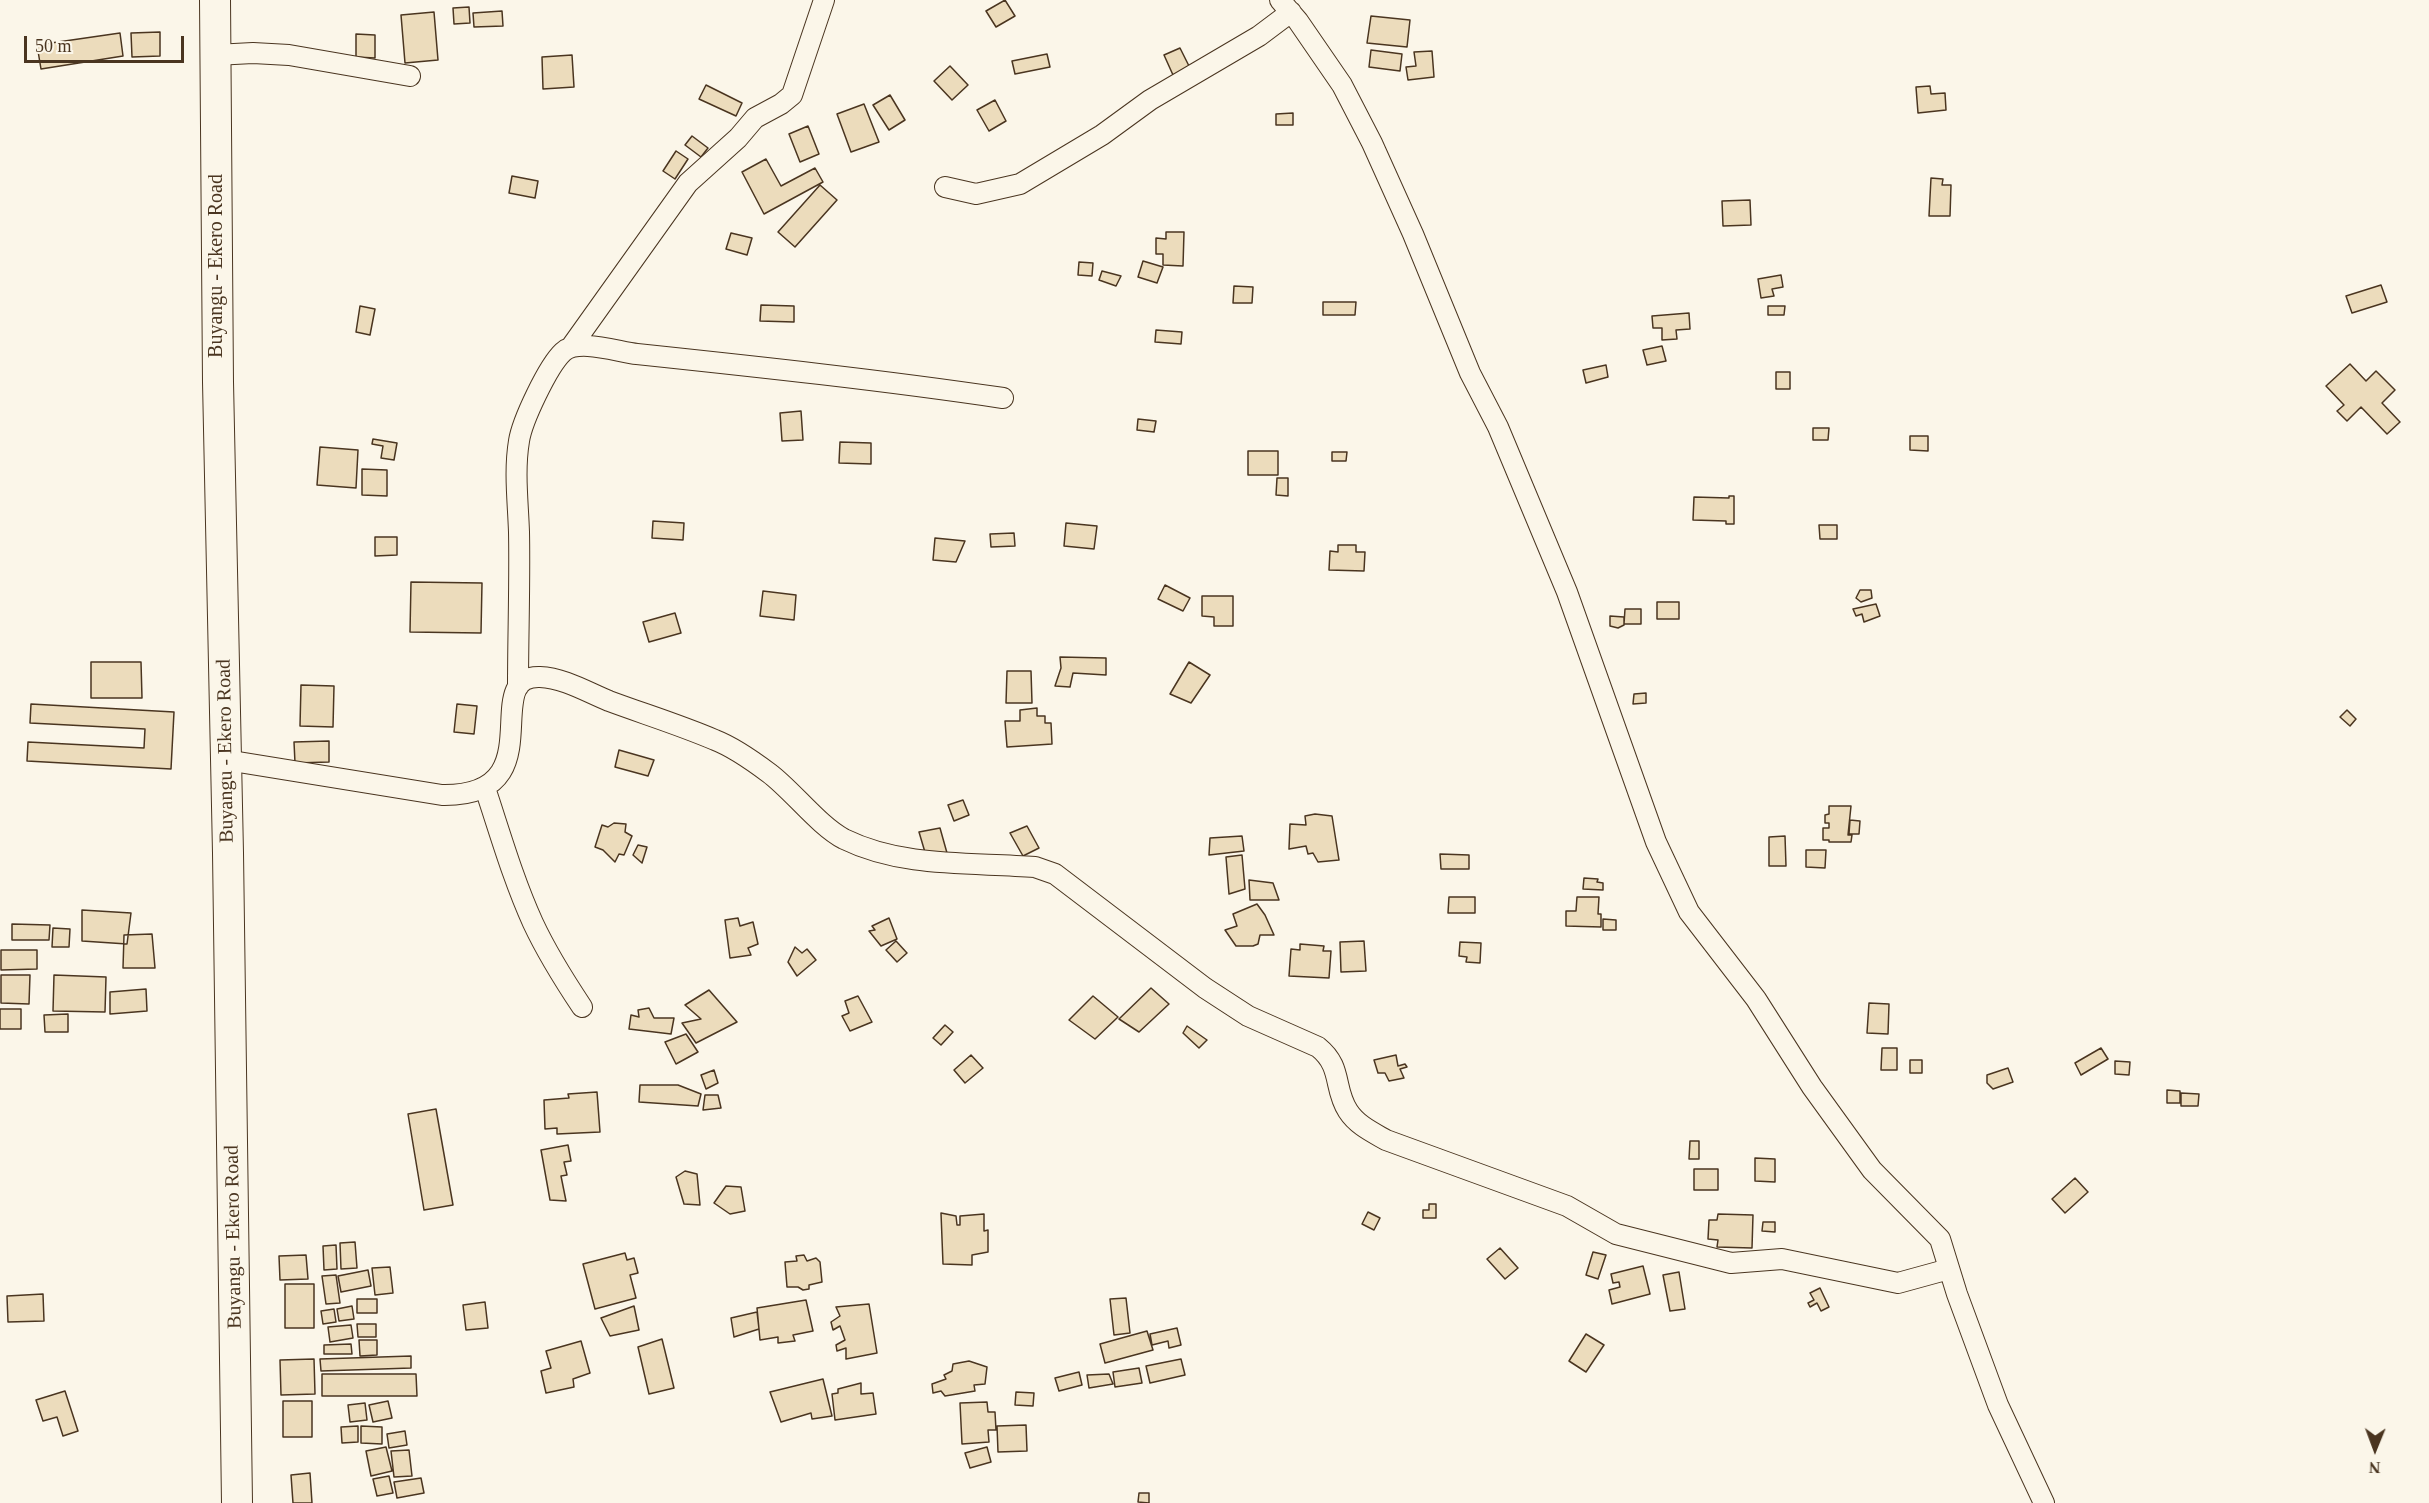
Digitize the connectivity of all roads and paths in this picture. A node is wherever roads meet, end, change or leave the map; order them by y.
1 (215, 0) edge
2 (824, 0) edge
3 (1285, 6) edge
4 (215, 55) junction
5 (410, 76) dead end
6 (945, 187) dead end
7 (571, 346) junction
8 (1003, 398) dead end
9 (518, 687) junction
10 (226, 760) junction
11 (485, 788) junction
12 (582, 1007) dead end
13 (1949, 1269) junction
14 (237, 1503) edge
15 (2044, 1503) edge

1 - 4 main road, Buyangu - Ekero Road
2 - 7 street
3 - 6 street
3 - 13 street
4 - 5 street
4 - 10 main road, Buyangu - Ekero Road
7 - 8 street
7 - 9 street
9 - 11 street
9 - 13 street
10 - 11 street
10 - 14 main road, Buyangu - Ekero Road
11 - 12 street
13 - 15 street

